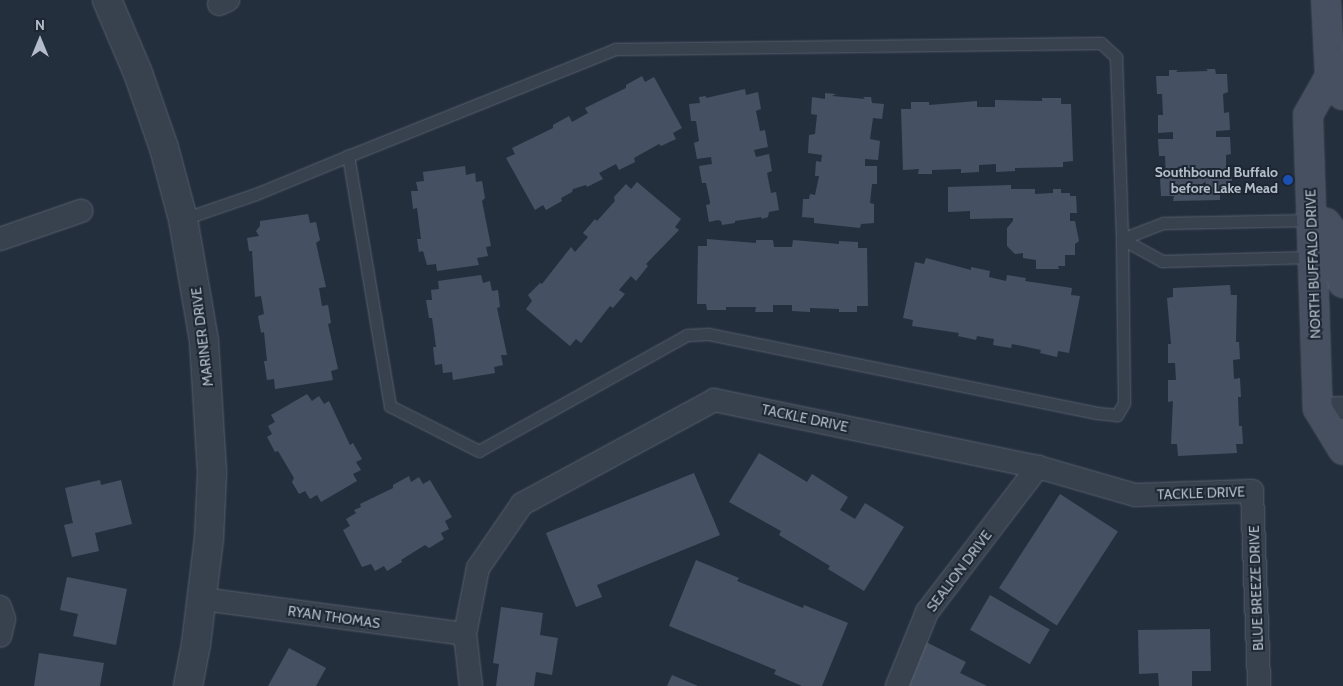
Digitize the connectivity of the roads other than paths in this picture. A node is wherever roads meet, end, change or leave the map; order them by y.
1 (107, 0) edge
2 (1326, 0) edge
3 (1336, 86) edge
4 (348, 156) junction
5 (81, 211) dead end
6 (183, 219) junction
7 (1311, 220) junction
8 (0, 238) edge
9 (1122, 239) junction
10 (1312, 257) junction
11 (1343, 283) edge
12 (1330, 409) edge
13 (1343, 450) edge
14 (1038, 467) junction
15 (1252, 491) joint
16 (202, 600) junction
17 (0, 607) edge
18 (466, 634) junction
19 (0, 636) edge
20 (188, 686) edge
21 (471, 686) edge
22 (897, 686) edge
23 (1259, 686) edge

1 - 6 street, MARINER DRIVE
2 - 3 main road, NORTH BUFFALO DRIVE
3 - 7 main road, NORTH BUFFALO DRIVE
4 - 6 lane
4 - 9 lane
4 - 9 lane
5 - 8 street
6 - 16 street, MARINER DRIVE
7 - 9 lane
7 - 10 main road, NORTH BUFFALO DRIVE
7 - 11 main road
9 - 10 lane
10 - 12 main road, NORTH BUFFALO DRIVE
12 - 13 main road, NORTH BUFFALO DRIVE
14 - 15 street, TACKLE DRIVE
14 - 18 street, TACKLE DRIVE
14 - 22 street, SEALION DRIVE
15 - 23 street, BLUE BREEZE DRIVE
16 - 18 street, RYAN THOMAS
16 - 20 street, MARINER DRIVE
17 - 19 street
18 - 21 street, TACKLE DRIVE

